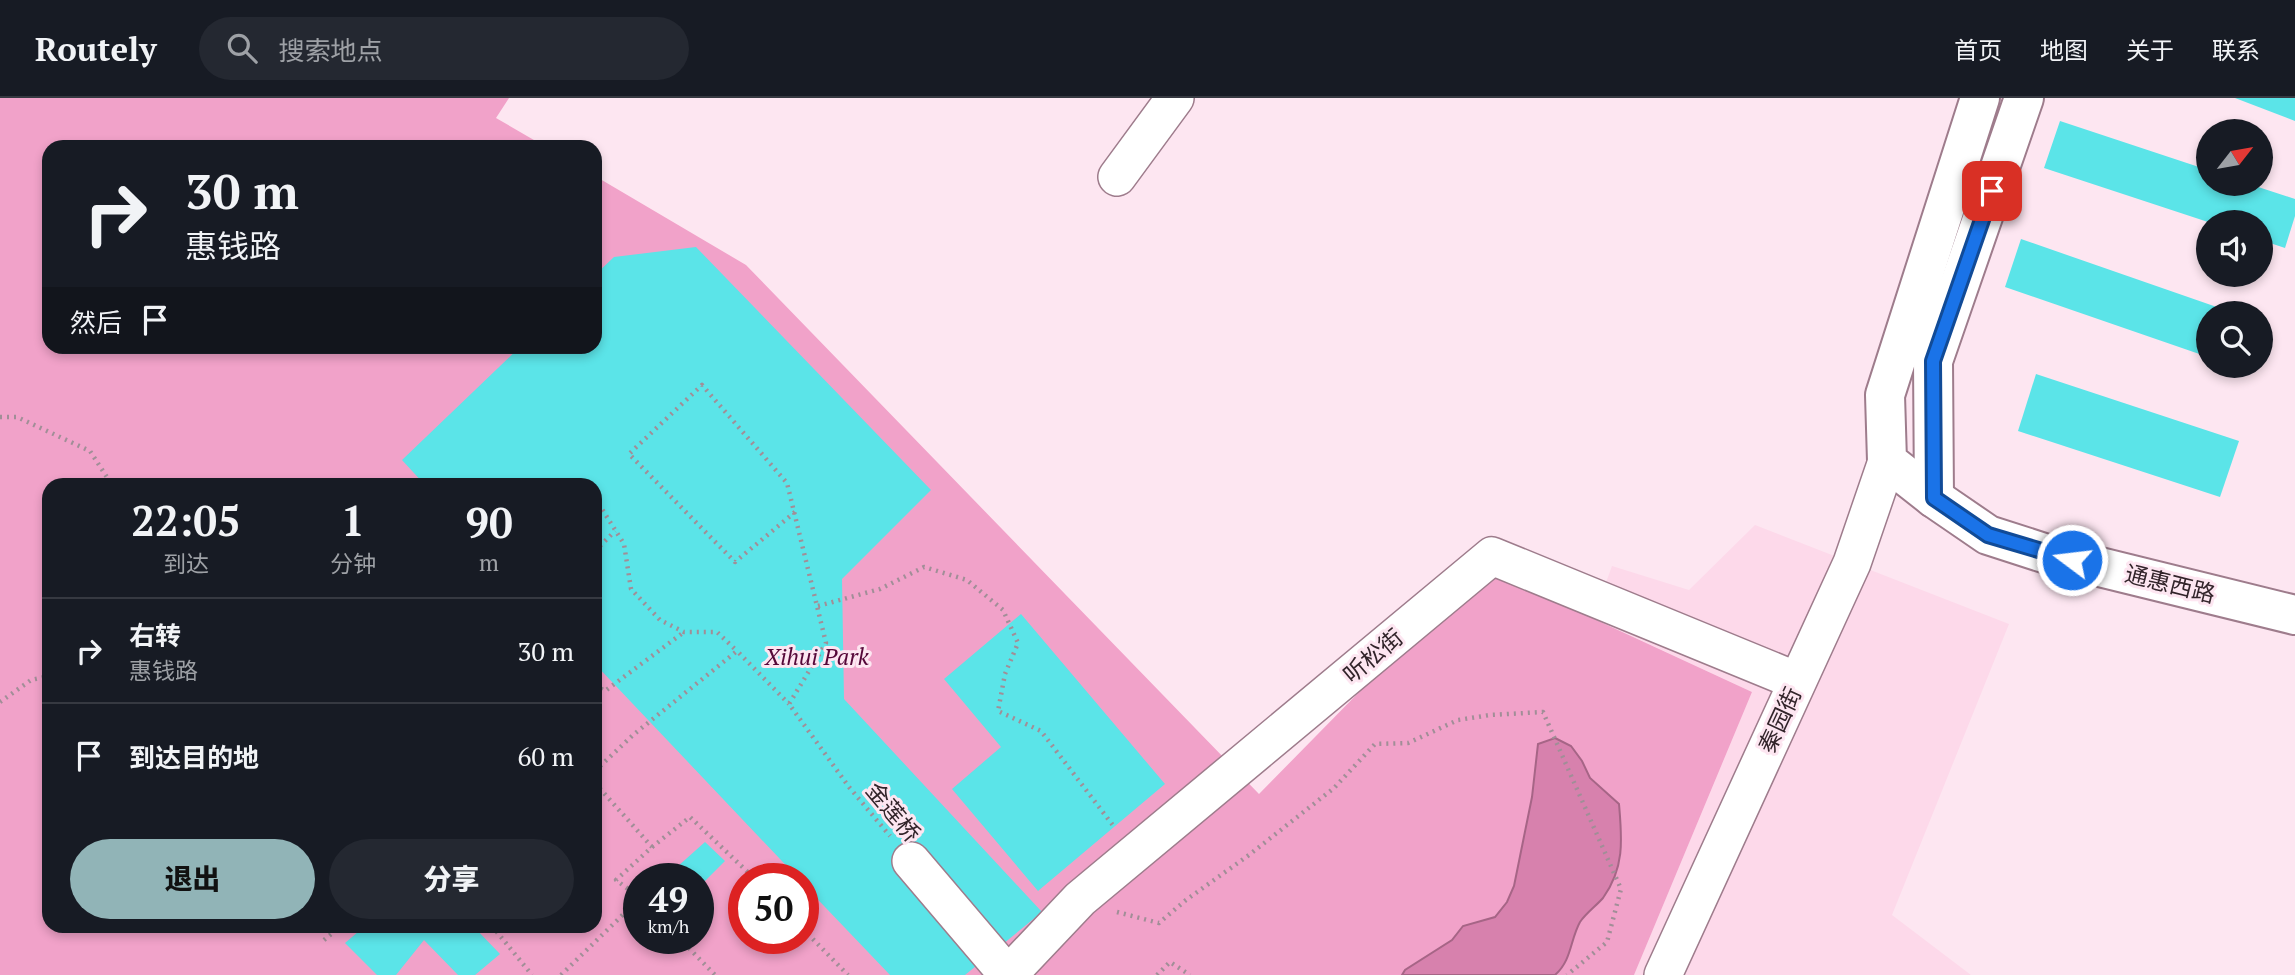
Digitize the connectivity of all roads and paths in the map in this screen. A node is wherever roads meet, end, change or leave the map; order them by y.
1 (1175, 98) edge
2 (1980, 98) edge
3 (2024, 98) edge
4 (1117, 177) dead end
5 (0, 417) edge
6 (1887, 461) junction
7 (108, 478) edge
8 (1934, 498) junction
9 (602, 510) edge
10 (794, 512) junction
11 (615, 531) junction
12 (602, 544) edge
13 (818, 606) junction
14 (2295, 615) edge
15 (684, 632) junction
16 (737, 651) junction
17 (42, 678) edge
18 (1797, 681) junction
19 (602, 689) edge
20 (0, 702) edge
21 (789, 704) junction
22 (602, 764) edge
23 (602, 791) edge
24 (652, 846) junction
25 (1139, 851) junction
26 (911, 861) joint
27 (634, 863) edge
28 (738, 863) edge
29 (623, 873) edge
30 (1111, 874) junction
31 (623, 885) edge
32 (623, 914) edge
33 (332, 933) edge
34 (498, 933) edge
35 (324, 940) dead end
36 (819, 945) edge
37 (695, 954) edge
38 (532, 975) edge
39 (562, 975) edge
40 (715, 975) edge
41 (848, 975) edge
42 (1008, 975) edge
43 (1157, 975) edge
44 (1190, 975) edge
45 (1567, 975) edge
46 (1663, 975) edge

1 - 4 street
2 - 6 main road
3 - 8 main road
5 - 7 path
6 - 8 main road, 通惠西路
6 - 18 street, 秦园街
8 - 14 main road, 通惠西路
9 - 11 path
10 - 10 path
10 - 13 path
11 - 12 path
11 - 15 path
13 - 21 path
13 - 25 path
15 - 16 path, 金莲桥
15 - 19 path
16 - 21 path, 金莲桥
16 - 22 path
17 - 20 path
18 - 25 street, 听松街
18 - 46 street, 秦园街
21 - 26 path, 金莲桥
23 - 24 path
24 - 27 path
24 - 28 path
25 - 30 street, 听松街
26 - 42 street
29 - 31 path
30 - 42 street, 听松街
30 - 45 path
32 - 39 path
33 - 35 path
34 - 38 path
36 - 41 path
37 - 40 path
43 - 44 path

